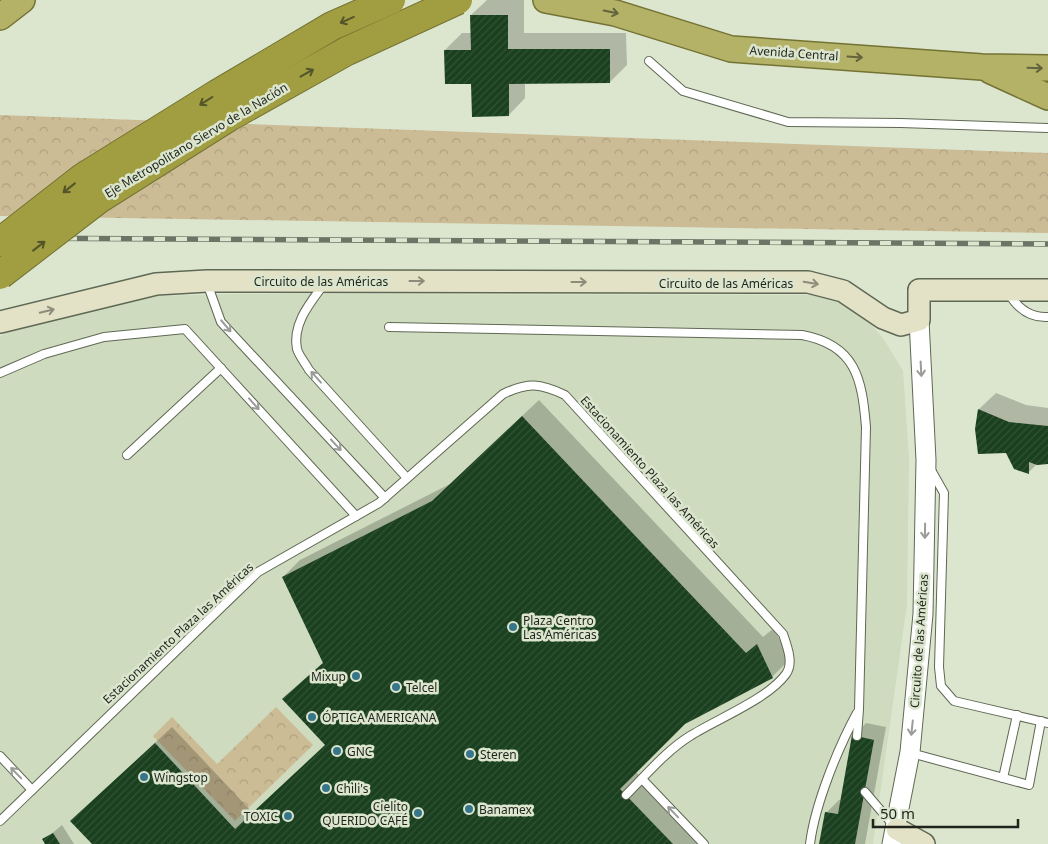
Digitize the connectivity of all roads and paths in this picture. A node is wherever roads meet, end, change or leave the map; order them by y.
1 (22, 0) edge
2 (391, 0) edge
3 (458, 0) edge
4 (546, 0) edge
5 (0, 17) edge
6 (649, 61) dead end
7 (982, 67) junction
8 (1048, 68) edge
9 (1048, 97) edge
10 (1048, 128) edge
11 (0, 242) edge
12 (0, 275) edge
13 (327, 281) junction
14 (207, 282) junction
15 (1007, 290) junction
16 (1048, 290) edge
17 (1048, 317) edge
18 (919, 320) junction
19 (0, 322) edge
20 (389, 327) dead end
21 (221, 368) junction
22 (0, 373) edge
23 (127, 455) dead end
24 (926, 460) junction
25 (407, 478) junction
26 (385, 498) junction
27 (356, 516) junction
28 (860, 709) junction
29 (1017, 716) junction
30 (1045, 722) edge
31 (857, 736) dead end
32 (910, 752) junction
33 (0, 756) edge
34 (1003, 778) junction
35 (642, 779) junction
36 (32, 790) junction
37 (865, 792) dead end
38 (626, 795) dead end
39 (1, 819) edge
40 (812, 830) junction
41 (822, 833) dead end
42 (894, 836) edge
43 (704, 844) edge
44 (810, 844) edge
45 (924, 844) edge

1 - 5 highway
2 -> 11 highway, bridge
12 -> 3 highway, Eje Metropolitano Siervo de la Nación, bridge
4 -> 7 highway, Avenida Central
6 - 10 lane
7 -> 8 highway, Avenida Central
7 - 9 highway
13 - 14 main road, Circuito de las Américas
13 -> 18 main road, Circuito de las Américas
25 -> 13 lane
19 -> 14 main road, Circuito de las Américas
14 -> 26 lane
15 - 16 main road
15 - 17 lane
15 - 18 main road
18 -> 24 street, Circuito de las Américas
20 - 28 lane
21 - 22 lane
21 - 23 lane
21 -> 27 lane
24 - 29 lane
24 -> 32 street, Circuito de las Américas
25 - 26 lane, Estacionamiento Plaza las Américas
25 - 35 lane, Estacionamiento Plaza las Américas
26 - 27 lane, Estacionamiento Plaza las Américas
27 - 36 lane, Estacionamiento Plaza las Américas
28 - 31 lane
28 - 40 lane
29 - 30 lane
29 - 34 lane
30 - 34 lane
32 - 34 lane
32 - 42 street, Circuito de las Américas
36 -> 33 lane
35 - 38 lane, Estacionamiento Plaza las Américas
43 -> 35 lane
36 - 39 lane, Estacionamiento Plaza las Américas
37 - 42 lane
40 - 41 lane
40 - 44 lane
42 - 45 main road

